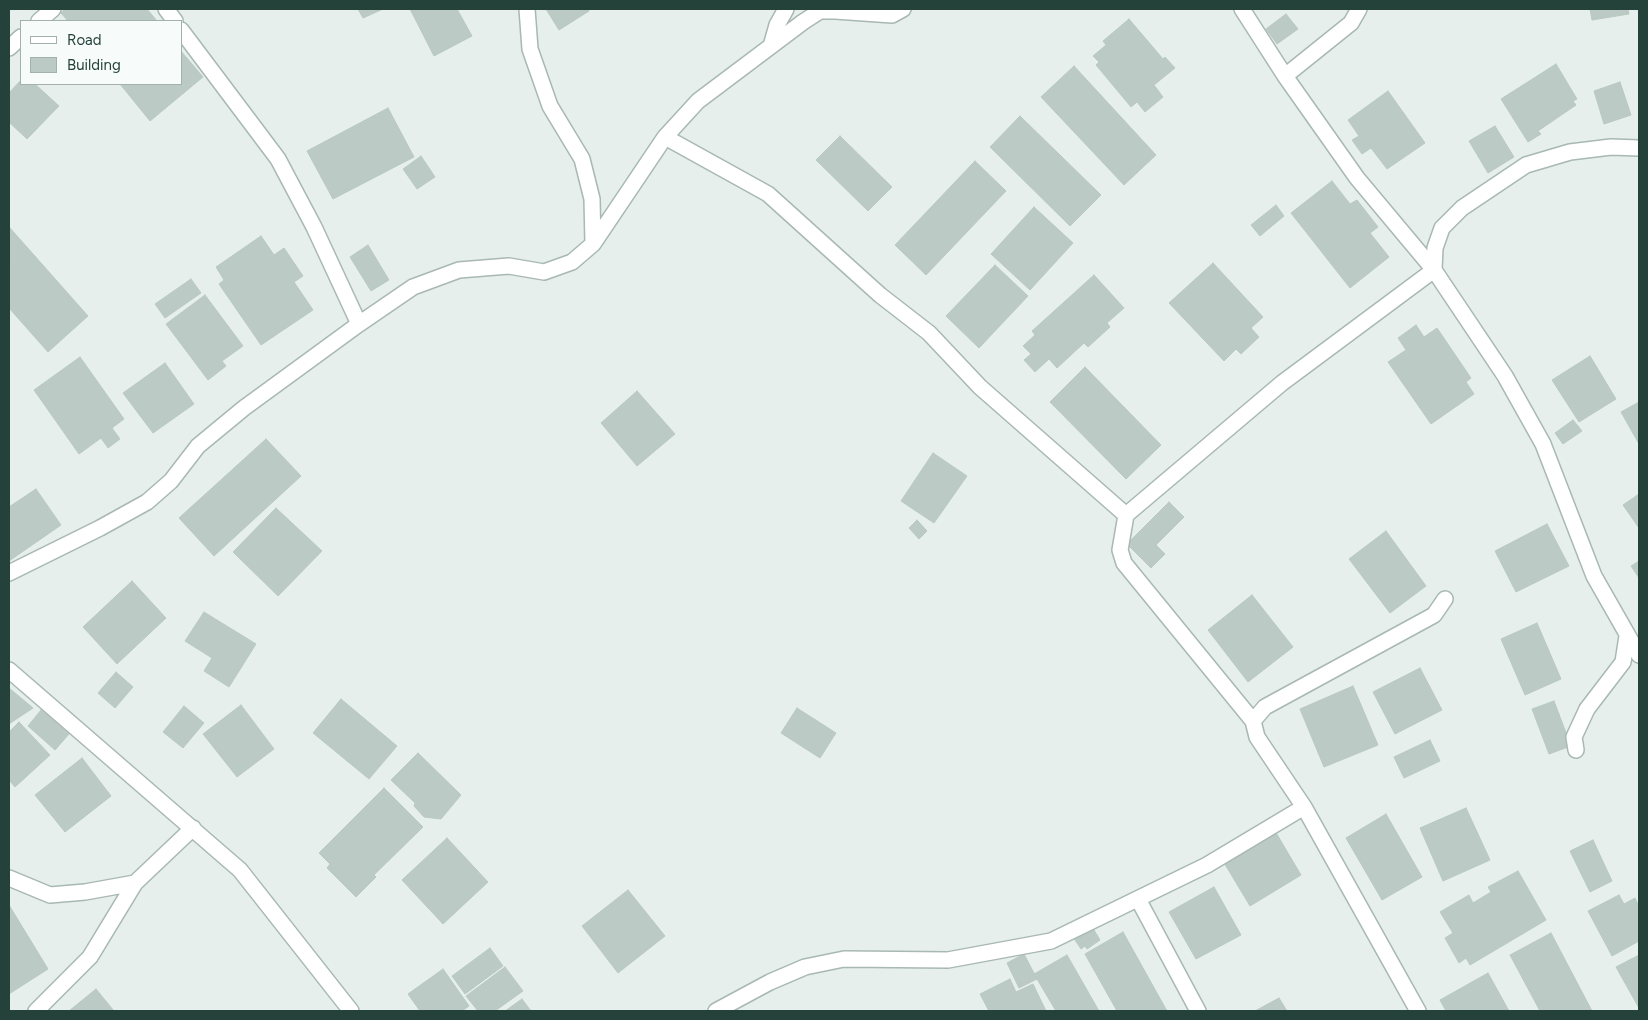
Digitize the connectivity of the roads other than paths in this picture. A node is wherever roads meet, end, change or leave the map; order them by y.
1 (53, 9) edge
2 (166, 9) edge
3 (527, 9) edge
4 (786, 9) edge
5 (903, 9) edge
6 (1242, 9) edge
7 (1359, 9) edge
8 (40, 20) edge
9 (174, 20) edge
10 (182, 31) edge
11 (20, 38) edge
12 (771, 46) junction
13 (9, 48) edge
14 (1285, 76) junction
15 (665, 136) junction
16 (1639, 148) edge
17 (593, 244) junction
18 (1434, 270) junction
19 (359, 324) junction
20 (1126, 515) junction
21 (9, 572) edge
22 (1445, 599) dead end
23 (1627, 636) junction
24 (1639, 655) edge
25 (9, 670) edge
26 (1253, 721) junction
27 (1576, 750) dead end
28 (1304, 807) junction
29 (193, 828) junction
30 (9, 878) edge
31 (136, 883) junction
32 (1138, 899) junction
33 (36, 1011) edge
34 (351, 1011) edge
35 (716, 1011) edge
36 (1198, 1011) edge
37 (1418, 1011) edge

1 - 8 street
2 - 9 street
3 - 17 street
4 - 12 street
5 - 12 street
6 - 14 street
7 - 14 street
10 - 19 street
11 - 13 street
12 - 15 street
14 - 18 street
15 - 17 street
15 - 20 street
16 - 18 street
17 - 19 street
18 - 20 street
18 - 23 street
19 - 21 street
20 - 26 street
22 - 26 street
23 - 24 street
23 - 27 street
25 - 29 street
26 - 28 street
28 - 32 street
28 - 37 street
29 - 31 street
29 - 34 street
30 - 31 street
31 - 33 street
32 - 35 street
32 - 36 street

